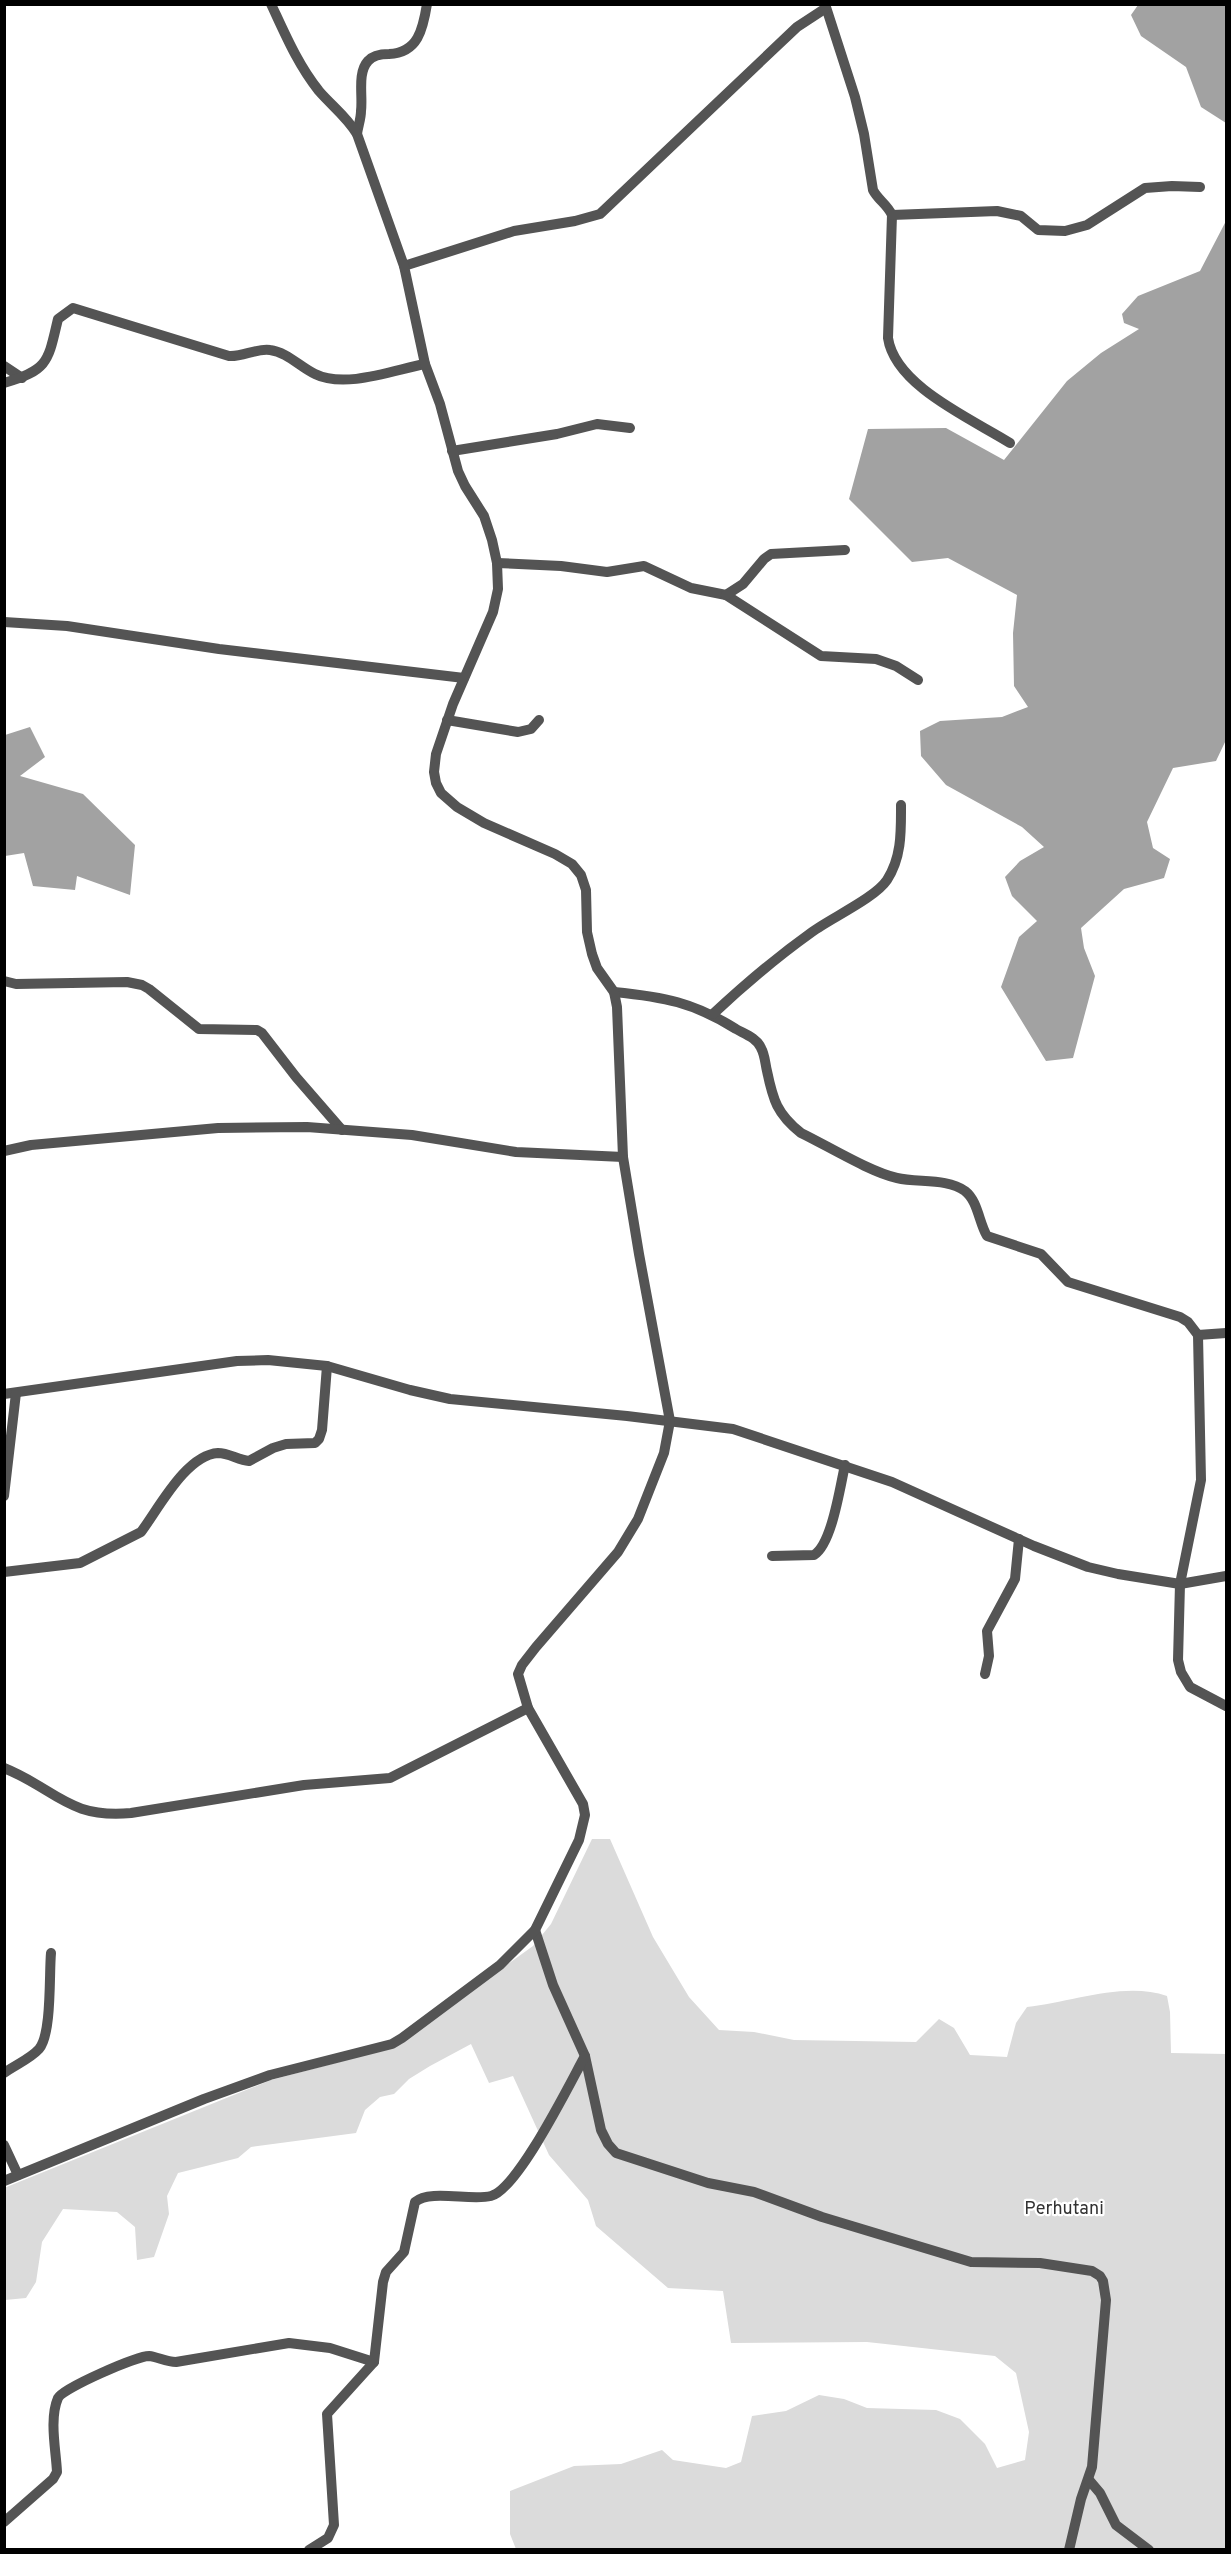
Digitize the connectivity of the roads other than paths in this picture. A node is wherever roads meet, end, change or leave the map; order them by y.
1 (271, 4) edge
2 (427, 4) edge
3 (825, 6) edge
4 (357, 134) junction
5 (1200, 187) dead end
6 (892, 215) junction
7 (404, 266) junction
8 (425, 364) junction
9 (4, 366) edge
10 (22, 378) junction
11 (4, 383) edge
12 (630, 428) dead end
13 (1010, 442) dead end
14 (452, 451) junction
15 (845, 550) dead end
16 (496, 563) junction
17 (726, 596) junction
18 (4, 622) edge
19 (464, 678) junction
20 (918, 680) dead end
21 (447, 720) junction
22 (538, 720) dead end
23 (901, 805) dead end
24 (4, 981) edge
25 (614, 992) junction
26 (712, 1014) junction
27 (342, 1130) junction
28 (4, 1151) edge
29 (624, 1157) junction
30 (1227, 1333) edge
31 (1198, 1335) junction
32 (327, 1366) junction
33 (10, 1394) edge
34 (670, 1421) junction
35 (845, 1466) junction
36 (4, 1496) edge
37 (1019, 1539) junction
38 (772, 1556) dead end
39 (4, 1572) edge
40 (1227, 1576) edge
41 (1180, 1584) junction
42 (986, 1674) dead end
43 (1227, 1706) edge
44 (528, 1708) junction
45 (4, 1768) edge
46 (535, 1930) junction
47 (51, 1953) dead end
48 (585, 2056) junction
49 (4, 2073) edge
50 (4, 2145) edge
51 (18, 2175) junction
52 (4, 2181) edge
53 (374, 2362) junction
54 (1089, 2480) junction
55 (4, 2522) edge
56 (309, 2550) edge
57 (1069, 2550) edge
58 (1149, 2550) edge

1 - 4 street
2 - 4 street
3 - 6 street
3 - 7 street
4 - 7 street
5 - 6 street
6 - 13 street
7 - 8 street
8 - 10 street
8 - 14 street
9 - 10 street
10 - 11 street
12 - 14 street
14 - 16 street
15 - 17 street
16 - 17 street
16 - 19 street
17 - 20 street
18 - 19 street
19 - 21 street
21 - 22 street
21 - 25 street
23 - 26 street
24 - 27 street
25 - 26 street
25 - 29 street
26 - 31 street
27 - 28 street
27 - 29 street
29 - 34 street
30 - 31 street
31 - 41 street
32 - 33 street
32 - 34 street
32 - 39 street
33 - 36 street
34 - 35 street
34 - 44 street
35 - 37 street
35 - 38 street
37 - 41 street
37 - 42 street
40 - 41 street
41 - 43 street
44 - 45 street
44 - 46 street
46 - 48 street
46 - 51 street
47 - 49 street
48 - 53 street
48 - 54 street
50 - 51 street
51 - 52 street
53 - 55 street
53 - 56 street
54 - 57 street
54 - 58 street

